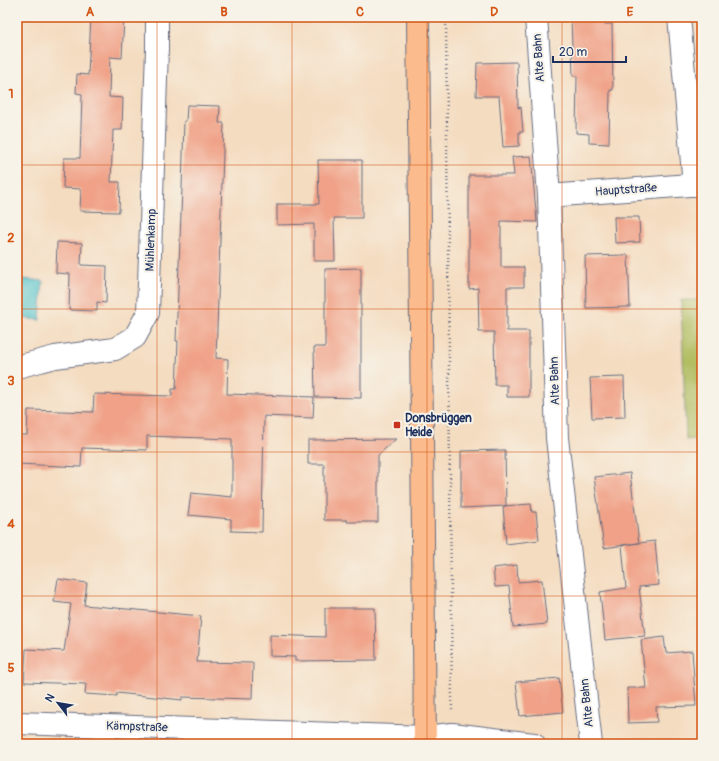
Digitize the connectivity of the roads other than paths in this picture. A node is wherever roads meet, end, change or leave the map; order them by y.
1 (156, 17) edge
2 (418, 17) edge
3 (536, 17) edge
4 (679, 17) edge
5 (698, 184) edge
6 (549, 196) junction
7 (17, 367) edge
8 (17, 723) edge
9 (425, 741) edge
10 (534, 744) edge
11 (591, 744) edge

1 - 7 street, Mühlenkamp
2 - 9 main road
3 - 6 street, Alte Bahn
4 - 5 street
5 - 6 street, Hauptstraße
6 - 11 street, Alte Bahn
8 - 9 street, Kämpstraße
9 - 10 street, Kämpstraße

